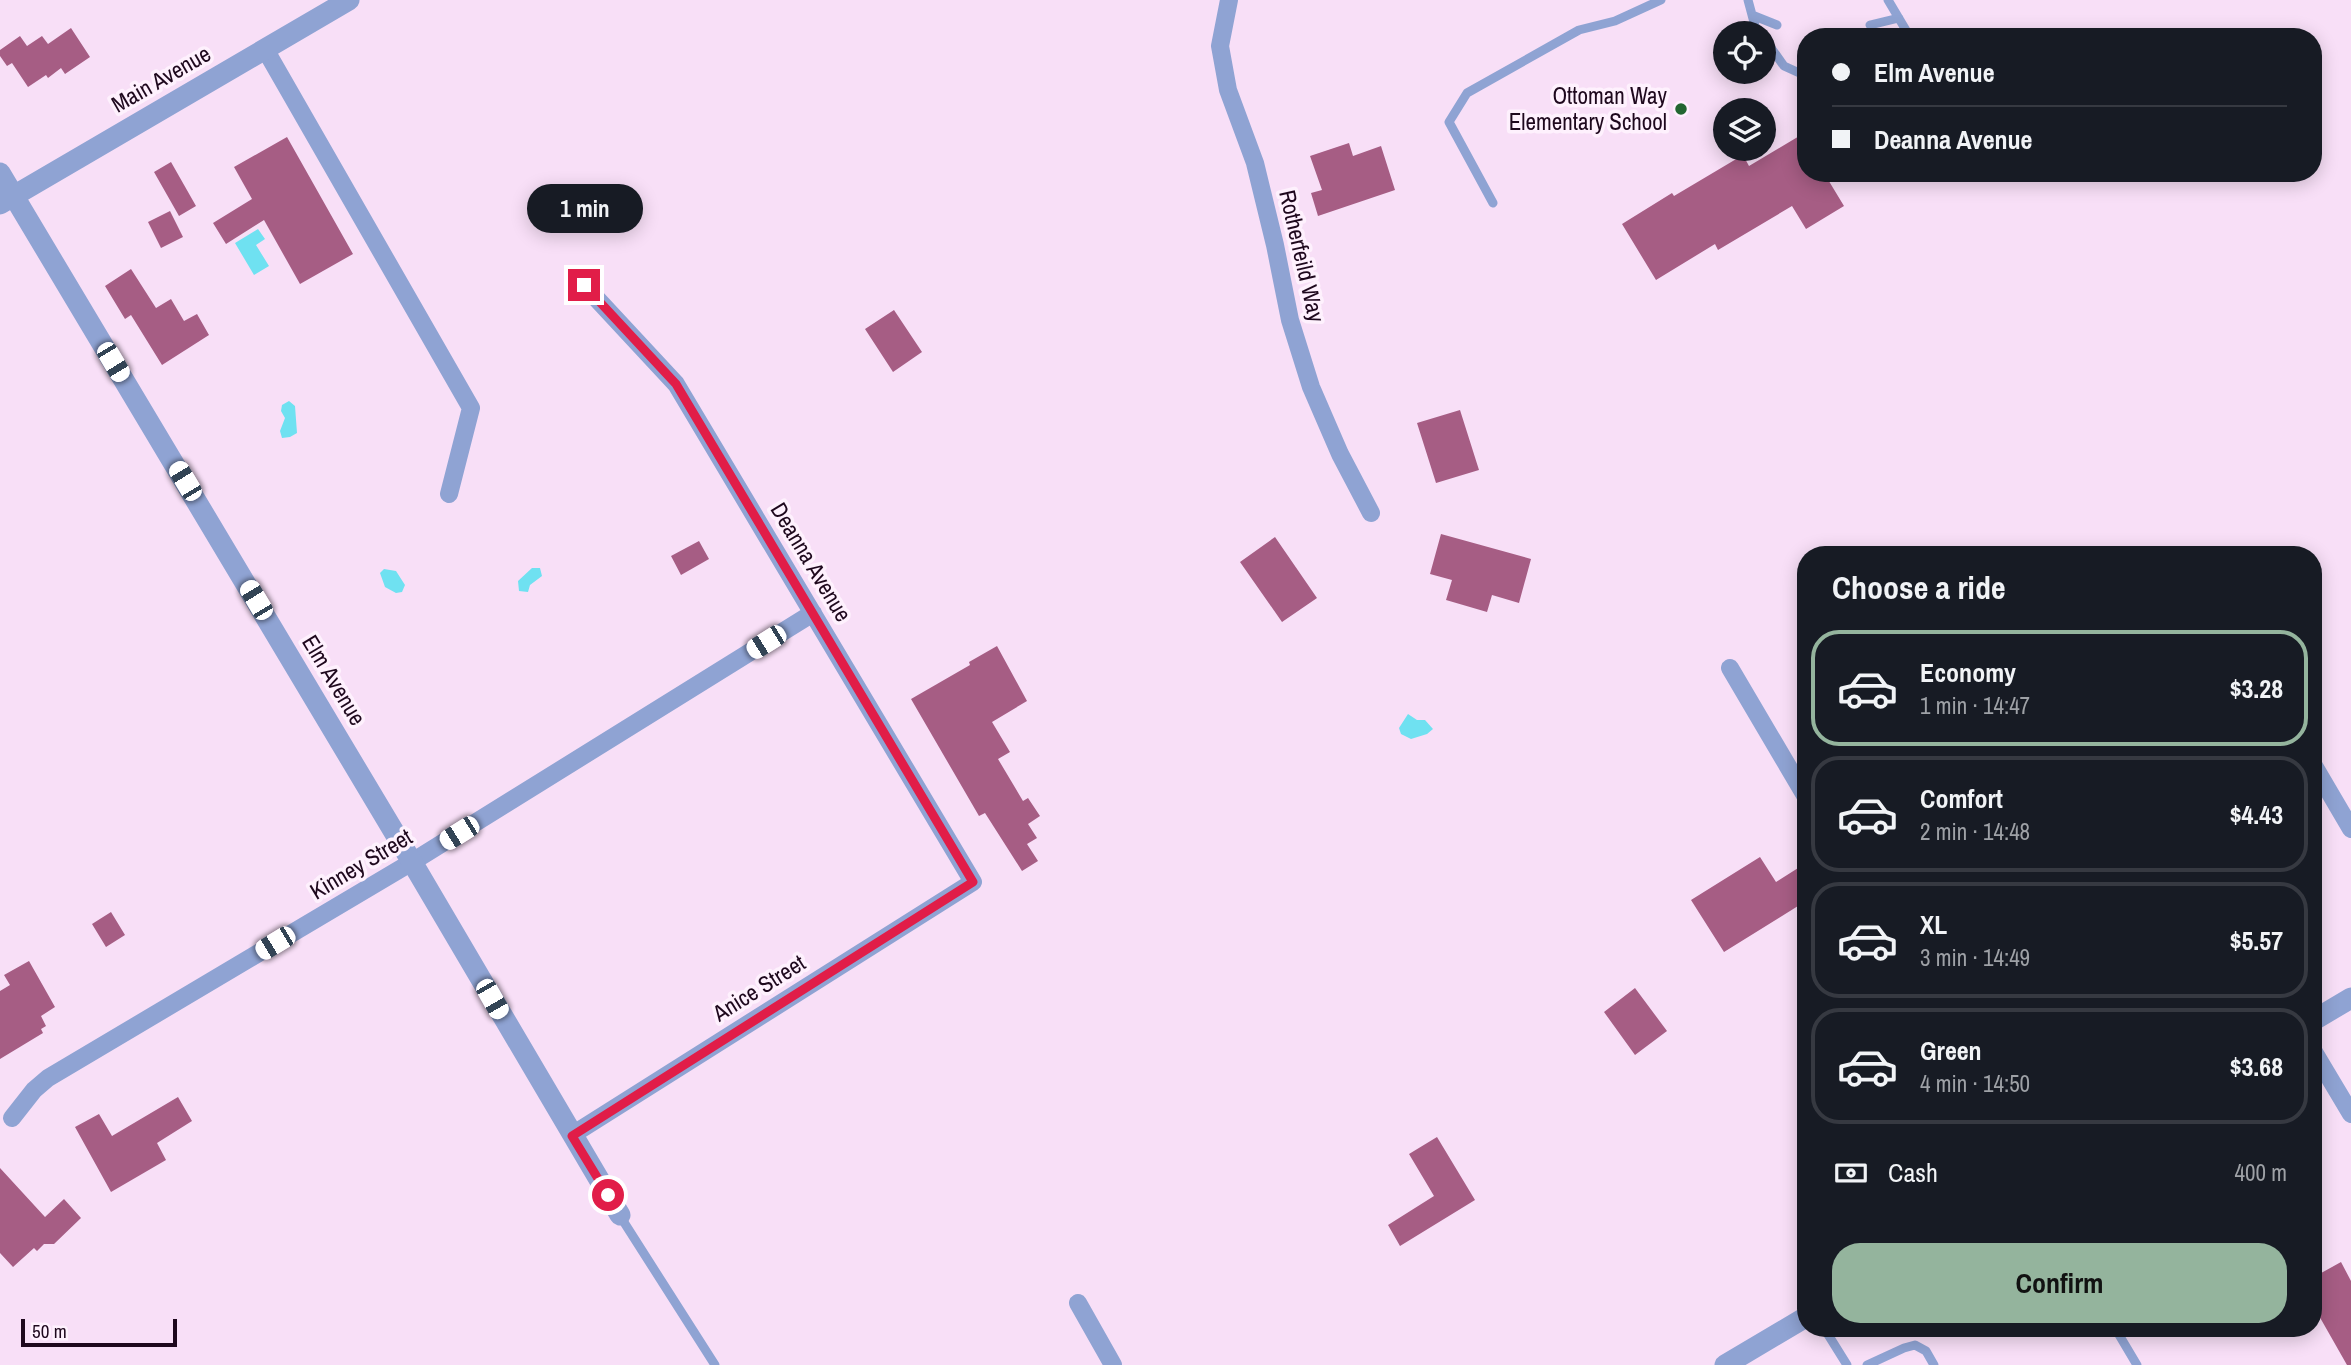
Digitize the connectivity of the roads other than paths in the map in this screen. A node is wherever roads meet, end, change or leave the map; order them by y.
1 (349, 0) edge
2 (1229, 0) edge
3 (1661, 0) edge
4 (1748, 0) edge
5 (1888, 0) edge
6 (1752, 15) junction
7 (1899, 18) junction
8 (1754, 21) edge
9 (1870, 25) dead end
10 (1777, 26) dead end
11 (1905, 28) edge
12 (265, 49) junction
13 (1776, 55) edge
14 (1797, 72) edge
15 (0, 173) edge
16 (7, 200) edge
17 (1493, 203) dead end
18 (584, 285) dead end
19 (449, 494) dead end
20 (1371, 513) dead end
21 (813, 612) junction
22 (1730, 668) dead end
23 (2322, 780) edge
24 (1797, 782) edge
25 (2351, 829) edge
26 (412, 862) junction
27 (973, 882) joint
28 (2351, 998) edge
29 (2322, 1015) edge
30 (2322, 1065) edge
31 (2351, 1114) edge
32 (12, 1118) dead end
33 (572, 1136) junction
34 (620, 1215) joint
35 (1077, 1303) dead end
36 (1797, 1322) edge
37 (1830, 1337) edge
38 (2120, 1337) edge
39 (715, 1365) edge
40 (1113, 1365) edge
41 (1725, 1365) edge
42 (1847, 1365) edge
43 (1867, 1365) edge
44 (1934, 1365) edge
45 (2137, 1365) edge

1 - 12 street, Main Avenue
2 - 20 street, Rotherfeild Way
3 - 17 lane
4 - 6 lane
5 - 7 lane
6 - 8 lane
6 - 10 lane
7 - 9 lane
7 - 11 lane
12 - 16 street, Main Avenue
12 - 19 street
13 - 14 lane
15 - 16 street, Elm Avenue
16 - 26 street, Elm Avenue
18 - 21 street, Deanna Avenue
21 - 26 street, Kinney Street
21 - 27 street, Deanna Avenue
22 - 24 street
23 - 25 street
26 - 32 street, Kinney Street
26 - 33 street, Elm Avenue
27 - 33 street, Anice Street
28 - 29 street
30 - 31 street
33 - 34 street, Elm Avenue
34 - 39 lane
35 - 40 street
36 - 41 street
37 - 42 lane
38 - 45 lane
43 - 44 lane

